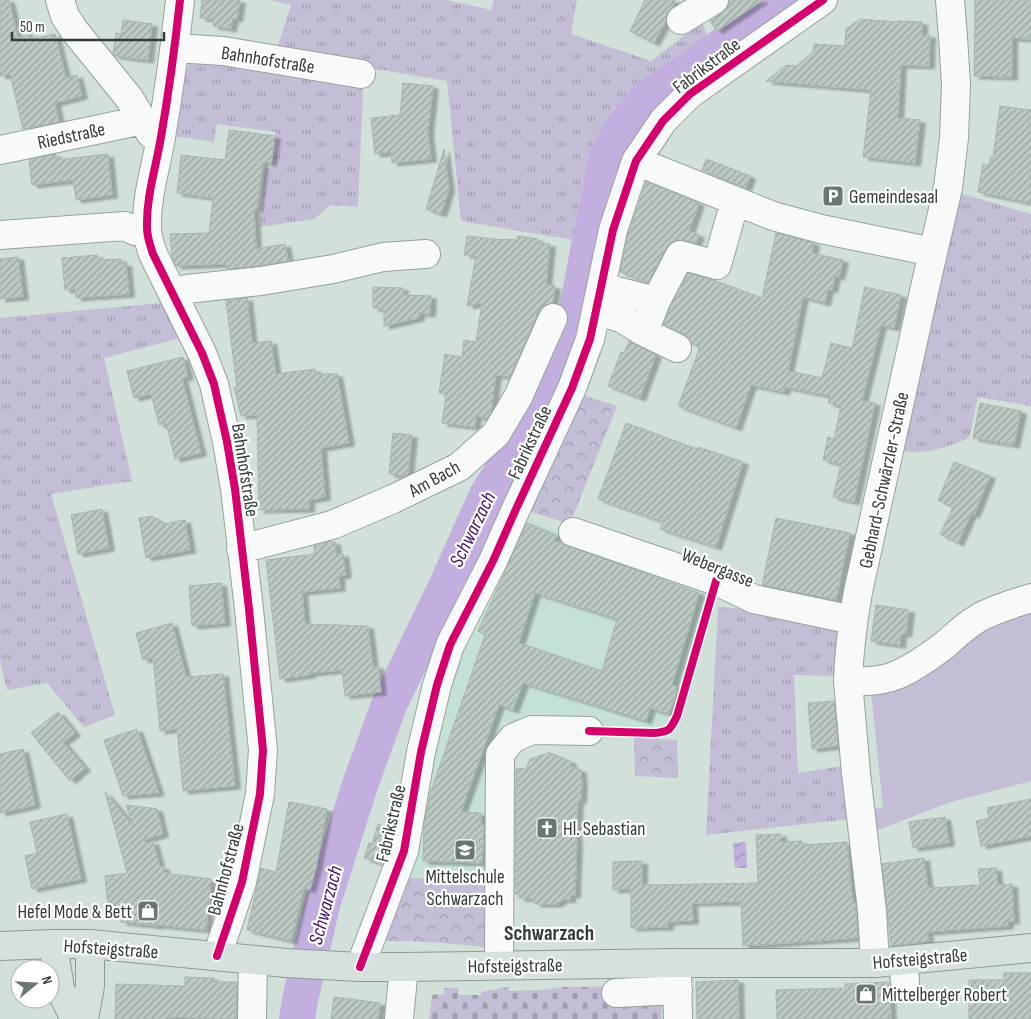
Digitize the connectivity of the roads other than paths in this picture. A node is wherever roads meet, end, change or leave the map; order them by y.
1 (60, 0) edge
2 (180, 0) edge
3 (714, 0) edge
4 (823, 0) edge
5 (950, 0) edge
6 (681, 20) dead end
7 (175, 48) junction
8 (361, 74) dead end
9 (152, 129) junction
10 (0, 150) edge
11 (636, 161) junction
12 (734, 201) junction
13 (147, 228) junction
14 (0, 235) edge
15 (933, 252) junction
16 (426, 254) dead end
17 (173, 292) junction
18 (599, 299) junction
19 (656, 301) junction
20 (553, 318) dead end
21 (644, 332) junction
22 (677, 348) dead end
23 (573, 532) dead end
24 (241, 549) junction
25 (1031, 598) edge
26 (853, 620) junction
27 (848, 681) junction
28 (589, 731) dead end
29 (53, 944) junction
30 (90, 944) junction
31 (0, 946) edge
32 (1031, 948) edge
33 (216, 956) junction
34 (253, 960) junction
35 (677, 963) junction
36 (875, 963) junction
37 (499, 965) junction
38 (360, 966) junction
39 (404, 967) junction
40 (678, 990) junction
41 (616, 992) dead end
42 (75, 1019) edge
43 (84, 1019) edge
44 (252, 1019) edge
45 (399, 1019) edge
46 (678, 1019) edge

1 - 9 street
2 - 7 street, Bahnhofstraße
3 - 6 street
4 - 11 street, Fabrikstraße
5 - 15 street, Gebhard-Schwärzler-Straße
7 - 8 street, Bahnhofstraße
7 - 9 street, Bahnhofstraße
9 - 10 street, Riedstraße
9 - 13 street, Bahnhofstraße
11 - 12 street
11 - 18 street, Fabrikstraße
12 - 15 street
12 - 19 street
13 - 14 street
13 - 17 street, Bahnhofstraße
15 - 26 street, Gebhard-Schwärzler-Straße
16 - 17 street
17 - 24 street, Bahnhofstraße
18 - 19 street
18 - 21 street
18 - 38 street, Fabrikstraße
19 - 21 street
20 - 24 street, Am Bach
21 - 22 street
23 - 26 street, Webergasse
24 - 33 street, Bahnhofstraße
25 - 27 street
26 - 27 street, Gebhard-Schwärzler-Straße
27 - 36 street, Gebhard-Schwärzler-Straße
28 - 37 street
29 - 30 main road, Hofsteigstraße
29 - 31 main road, Hofsteigstraße
29 - 42 main road
30 - 33 main road, Hofsteigstraße
30 - 43 main road
32 - 36 main road, Hofsteigstraße
33 - 34 main road, Hofsteigstraße
34 - 38 main road, Hofsteigstraße
34 - 44 street
35 - 36 main road, Hofsteigstraße
35 - 37 main road, Hofsteigstraße
35 - 40 street
37 - 39 main road, Hofsteigstraße
38 - 39 main road, Hofsteigstraße
39 - 45 street
40 - 41 street
40 - 46 street

